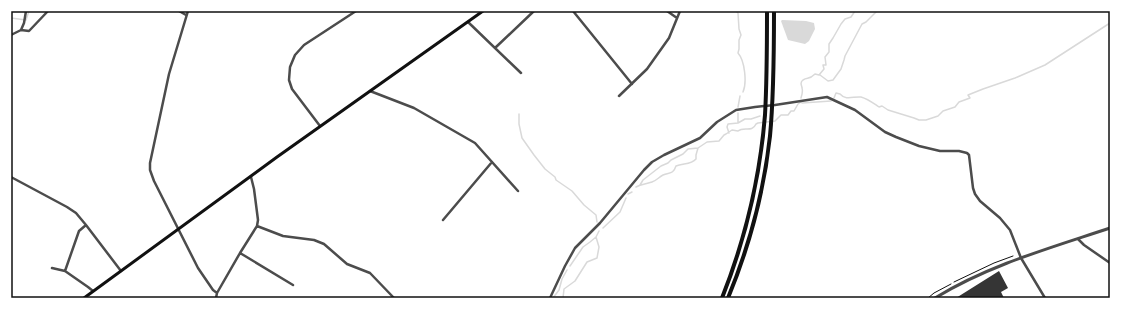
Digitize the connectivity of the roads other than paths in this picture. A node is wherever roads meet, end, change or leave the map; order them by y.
1 (26, 11) edge
2 (48, 11) edge
3 (179, 11) edge
4 (188, 11) edge
5 (356, 11) edge
6 (483, 11) edge
7 (534, 11) edge
8 (667, 11) edge
9 (680, 11) edge
10 (767, 11) edge
11 (774, 11) edge
12 (574, 12) edge
13 (186, 15) junction
14 (677, 18) junction
15 (468, 22) junction
16 (21, 30) junction
17 (11, 35) edge
18 (495, 48) junction
19 (521, 73) dead end
20 (632, 84) junction
21 (370, 91) junction
22 (619, 96) dead end
23 (320, 127) junction
24 (492, 162) junction
25 (11, 177) edge
26 (251, 177) junction
27 (518, 191) dead end
28 (443, 220) dead end
29 (86, 225) junction
30 (257, 226) junction
31 (1110, 228) edge
32 (178, 229) junction
33 (1078, 239) junction
34 (240, 253) junction
35 (1021, 258) junction
36 (1110, 263) edge
37 (52, 268) dead end
38 (65, 271) junction
39 (121, 271) junction
40 (293, 285) dead end
41 (93, 292) junction
42 (217, 293) junction
43 (86, 297) edge
44 (216, 298) edge
45 (394, 298) edge
46 (550, 298) edge
47 (722, 298) edge
48 (728, 298) edge
49 (935, 298) edge
50 (1045, 298) edge

1 - 16 street
2 - 16 street
3 - 13 street
4 - 13 street
5 - 23 street
6 - 15 main road
7 - 18 street
8 - 14 street
9 - 14 street
10 - 47 highway
11 - 48 highway
12 - 20 street
13 - 32 street
14 - 20 street
15 - 18 street
15 - 21 main road
16 - 17 street
18 - 19 street
20 - 22 street
21 - 23 main road
21 - 24 street
23 - 26 main road
24 - 27 street
24 - 28 street
25 - 29 street
26 - 30 street
26 - 32 main road
29 - 38 street
29 - 39 street
30 - 34 street
30 - 45 street
31 - 33 street
32 - 39 main road
32 - 42 street
33 - 35 street
33 - 36 street
34 - 40 street
34 - 42 street
35 - 46 street
35 - 49 street
35 - 50 street
37 - 38 street
38 - 41 street
39 - 41 main road
41 - 43 main road
42 - 44 street

